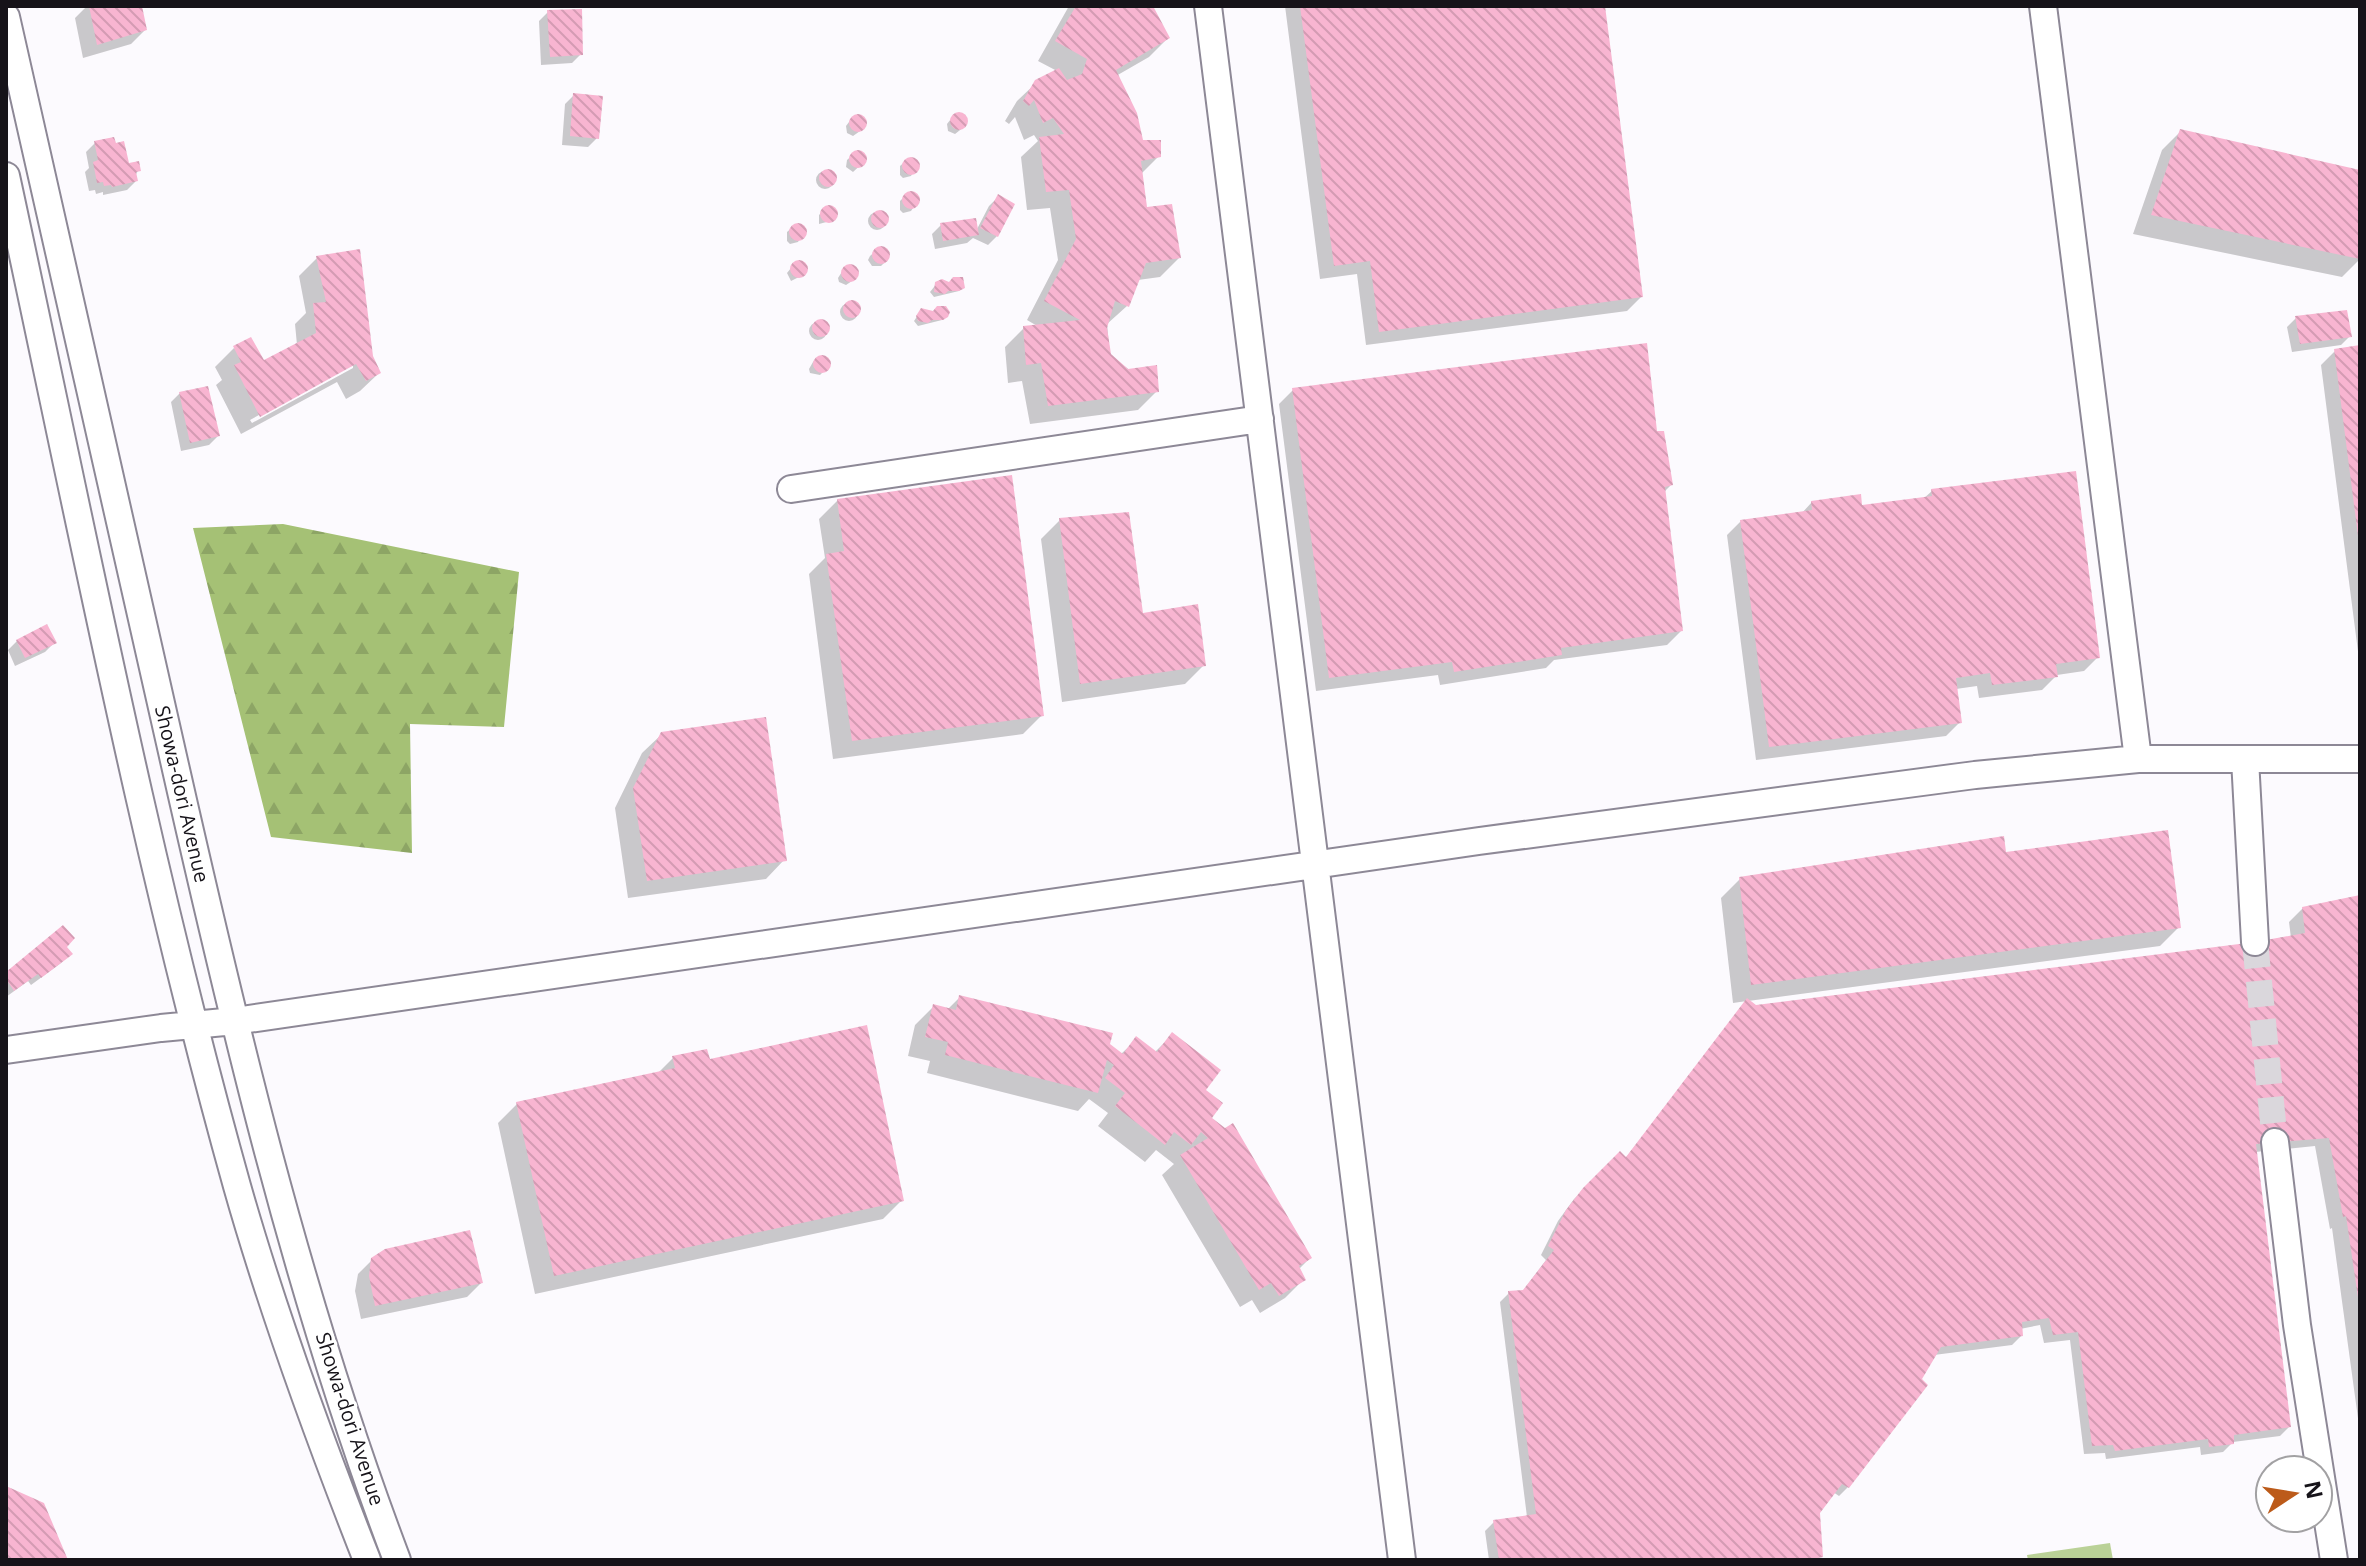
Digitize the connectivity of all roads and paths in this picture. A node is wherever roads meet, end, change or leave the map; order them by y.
1 (1208, 6) edge
2 (2043, 6) edge
3 (6, 17) edge
4 (6, 176) edge
5 (1260, 419) junction
6 (791, 489) dead end
7 (2138, 759) junction
8 (2245, 759) junction
9 (2360, 759) edge
10 (1315, 865) junction
11 (2255, 942) tunnel mouth
12 (235, 1021) junction
13 (195, 1025) junction
14 (6, 1050) edge
15 (2275, 1142) tunnel mouth
16 (367, 1560) edge
17 (397, 1560) edge
18 (1402, 1560) edge
19 (2334, 1560) edge

1 - 5 street
2 - 7 street
3 - 12 street, Showa-dori Avenue
4 - 13 street, Showa-dori Avenue
5 - 6 street
5 - 10 street
7 - 8 street
7 - 10 street
8 - 9 street
8 - 11 street
10 - 12 street
10 - 18 street
12 - 13 street
12 - 17 street, Showa-dori Avenue
13 - 14 street
13 - 16 street, Showa-dori Avenue
15 - 19 street

